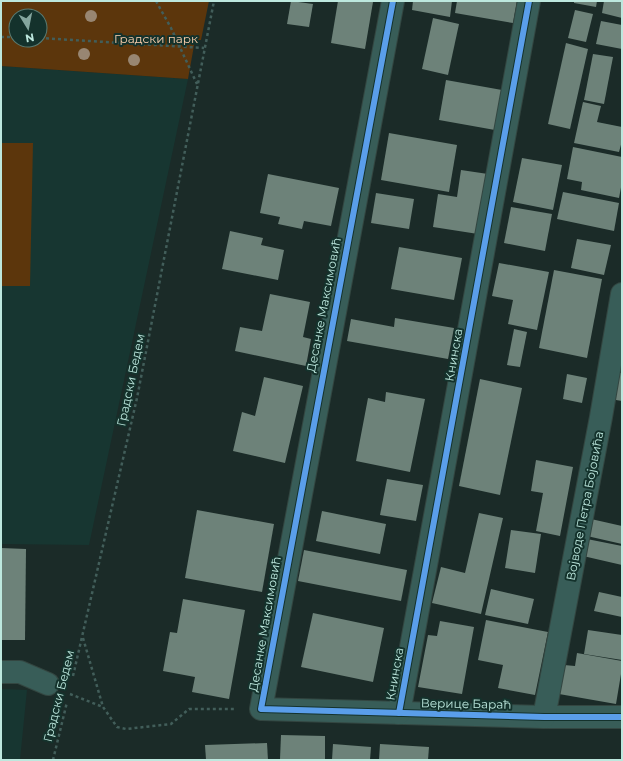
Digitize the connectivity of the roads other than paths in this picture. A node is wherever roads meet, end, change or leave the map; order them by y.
1 (393, 1) edge
2 (529, 1) edge
3 (622, 294) edge
4 (1, 672) edge
5 (48, 684) dead end
6 (261, 709) joint
7 (399, 713) junction
8 (544, 716) junction
9 (622, 717) edge

1 - 6 street, Десанке Максимовић
2 - 7 street, Книнска
3 - 8 street, Војводе Петра Бојовића
4 - 5 street
6 - 7 street, Верице Бараћ
7 - 8 street, Верице Бараћ
8 - 9 street, Верице Бараћ

